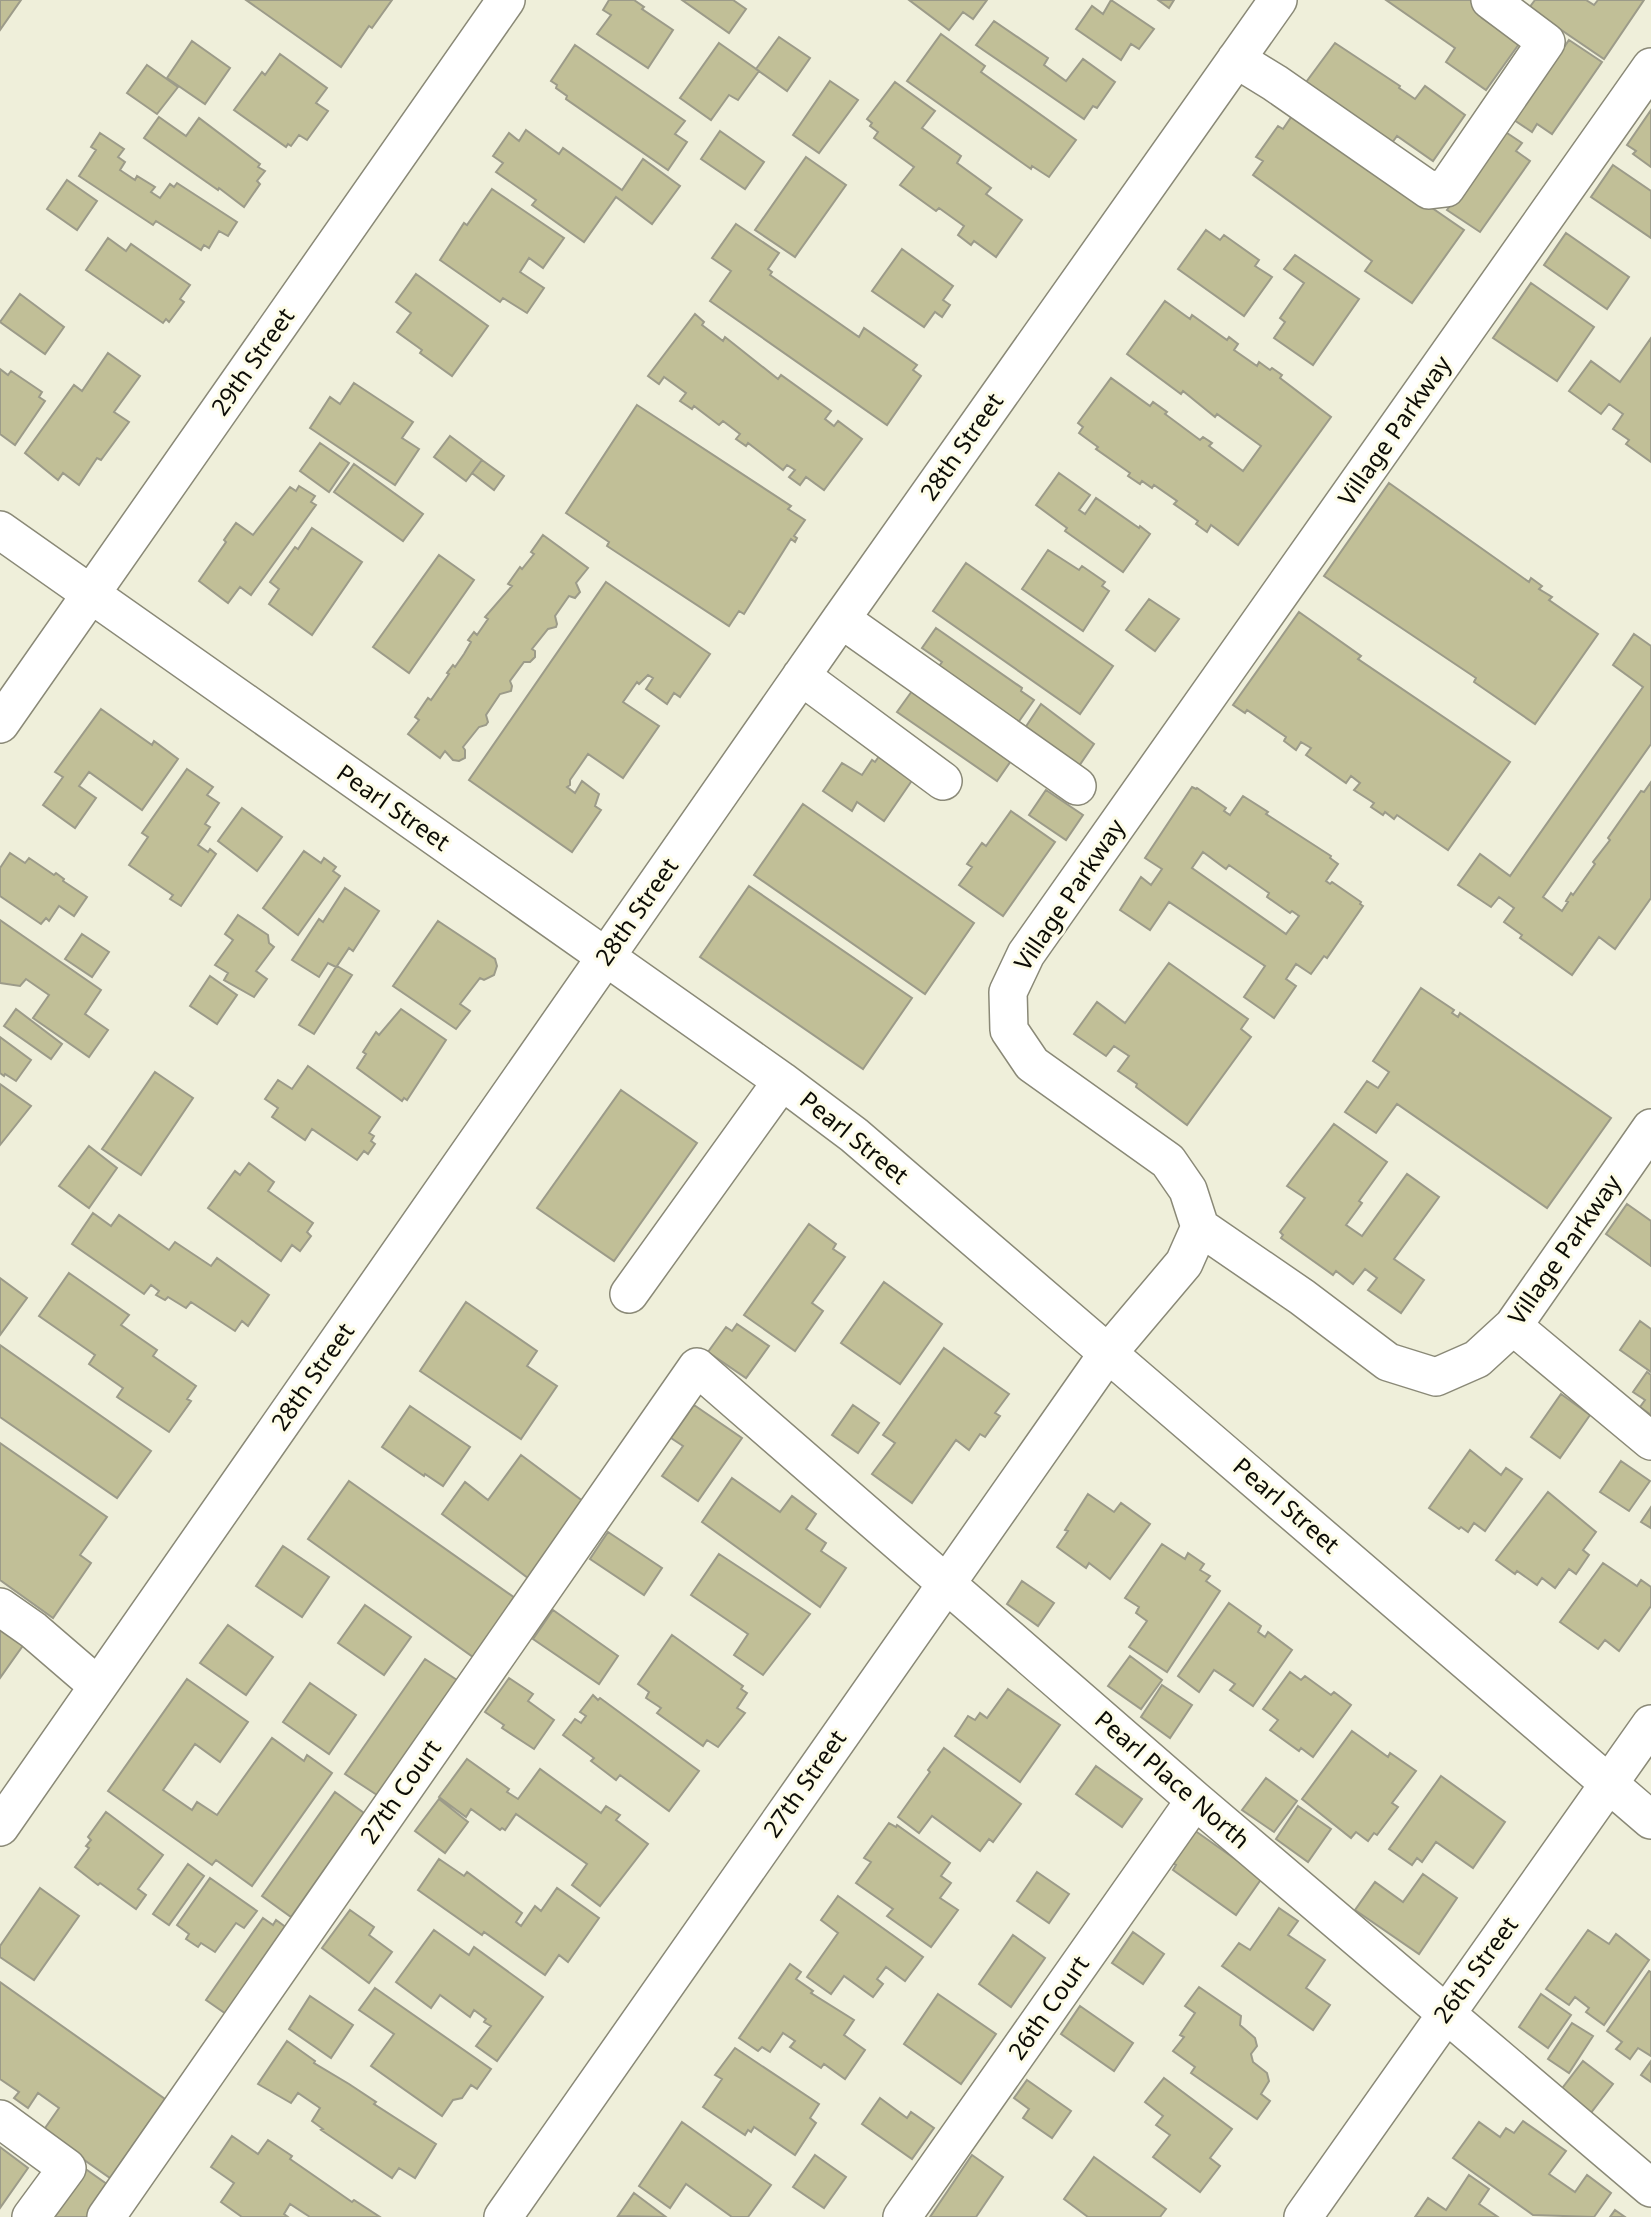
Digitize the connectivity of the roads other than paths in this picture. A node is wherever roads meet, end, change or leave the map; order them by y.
1 (506, 0) edge
2 (1278, 0) edge
3 (1490, 0) edge
4 (1236, 59) junction
5 (1651, 68) edge
6 (0, 530) edge
7 (91, 594) junction
8 (841, 619) junction
9 (801, 676) junction
10 (0, 724) edge
11 (943, 781) dead end
12 (1077, 786) dead end
13 (605, 958) junction
14 (782, 1081) junction
15 (1651, 1128) edge
16 (1200, 1227) junction
17 (629, 1294) dead end
18 (1513, 1326) junction
19 (1108, 1353) junction
20 (697, 1367) joint
21 (1651, 1441) edge
22 (945, 1583) junction
23 (0, 1607) edge
24 (98, 1686) junction
25 (1651, 1724) edge
26 (1609, 1784) junction
27 (1195, 1800) junction
28 (1651, 1820) edge
29 (0, 1827) edge
30 (1446, 2012) junction
31 (0, 2119) edge
32 (1651, 2189) edge
33 (31, 2217) edge
34 (106, 2217) edge
35 (503, 2217) edge
36 (902, 2217) edge
37 (1303, 2217) edge

1 - 7 street, 29th Street
2 - 4 street, 28th Street
3 - 4 street
4 - 8 street, 28th Street
5 - 16 street, Village Parkway
6 - 7 street, Pearl Street
7 - 10 street, 29th Street
7 - 13 street, Pearl Street
8 - 9 street, 28th Street
8 - 12 street
9 - 11 street
9 - 13 street, 28th Street
13 - 14 street, Pearl Street
13 - 24 street, 28th Street
14 - 17 street
14 - 19 street, Pearl Street
15 - 18 street, Village Parkway
16 - 18 street, Village Parkway
16 - 19 street, 27th Street
18 - 21 street
19 - 22 street, 27th Street
19 - 26 street, Pearl Street
20 - 22 street, Pearl Place North
20 - 34 street, 27th Court
22 - 27 street, Pearl Place North
22 - 35 street, 27th Street
23 - 24 street
24 - 29 street, 28th Street
25 - 26 street, 26th Street
26 - 28 street, Pearl Street
26 - 30 street, 26th Street
27 - 30 street, Pearl Place North
27 - 36 street, 26th Court
30 - 32 street, Pearl Place North
30 - 37 street, 26th Street
31 - 33 street

